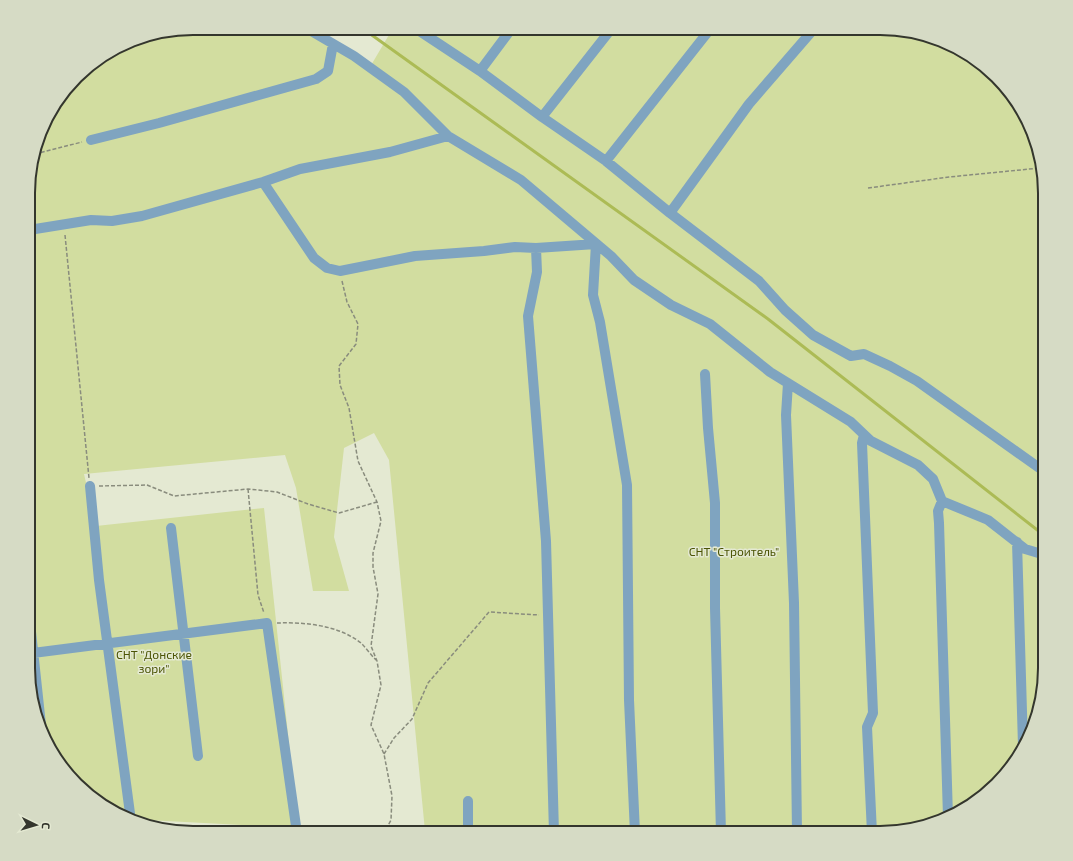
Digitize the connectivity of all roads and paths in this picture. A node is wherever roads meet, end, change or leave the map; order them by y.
1 (318, 35) edge
2 (426, 35) edge
3 (507, 35) edge
4 (606, 35) edge
5 (705, 35) edge
6 (809, 35) edge
7 (333, 44) junction
8 (480, 71) junction
9 (542, 117) junction
10 (448, 136) junction
11 (91, 140) joint
12 (40, 153) edge
13 (606, 161) junction
14 (1036, 168) edge
15 (263, 182) junction
16 (868, 188) dead end
17 (670, 213) junction
18 (64, 225) junction
19 (35, 229) edge
20 (596, 244) junction
21 (536, 248) junction
22 (340, 271) junction
23 (705, 374) dead end
24 (788, 383) junction
25 (864, 435) junction
26 (1038, 467) edge
27 (90, 486) junction
28 (248, 489) junction
29 (942, 501) junction
30 (377, 502) junction
31 (171, 528) dead end
32 (1017, 542) junction
33 (1038, 553) edge
34 (549, 616) junction
35 (267, 623) junction
36 (184, 634) junction
37 (107, 643) junction
38 (35, 653) edge
39 (377, 661) junction
40 (35, 663) edge
41 (39, 704) edge
42 (1023, 736) edge
43 (384, 754) junction
44 (198, 756) dead end
45 (468, 801) dead end
46 (948, 811) edge
47 (130, 813) edge
48 (296, 826) edge
49 (388, 826) edge
50 (468, 826) edge
51 (554, 826) edge
52 (635, 826) edge
53 (721, 826) edge
54 (797, 826) edge
55 (872, 826) edge

1 - 7 lane
2 - 8 lane
3 - 8 lane
4 - 9 lane
5 - 13 lane
6 - 17 lane
7 - 10 lane
7 - 11 lane
8 - 9 lane
9 - 13 lane
10 - 15 lane
10 - 20 lane
11 - 12 path
13 - 17 lane
14 - 16 path
15 - 18 lane
15 - 22 lane
17 - 26 lane
18 - 19 lane
18 - 27 path
20 - 21 lane
20 - 24 lane
20 - 52 lane
21 - 22 lane
21 - 34 lane
22 - 30 path
23 - 53 lane
24 - 25 lane
24 - 54 lane
25 - 29 lane
25 - 55 lane
27 - 28 path
27 - 37 lane
28 - 30 path
28 - 35 path
29 - 32 lane
29 - 46 lane
30 - 39 path
31 - 36 lane
32 - 33 lane
32 - 42 lane
34 - 43 path
34 - 51 lane
35 - 36 lane
35 - 39 path
35 - 48 lane
36 - 37 lane
36 - 44 lane
37 - 38 lane
37 - 47 lane
39 - 43 path
40 - 41 lane
43 - 49 path
45 - 50 lane

